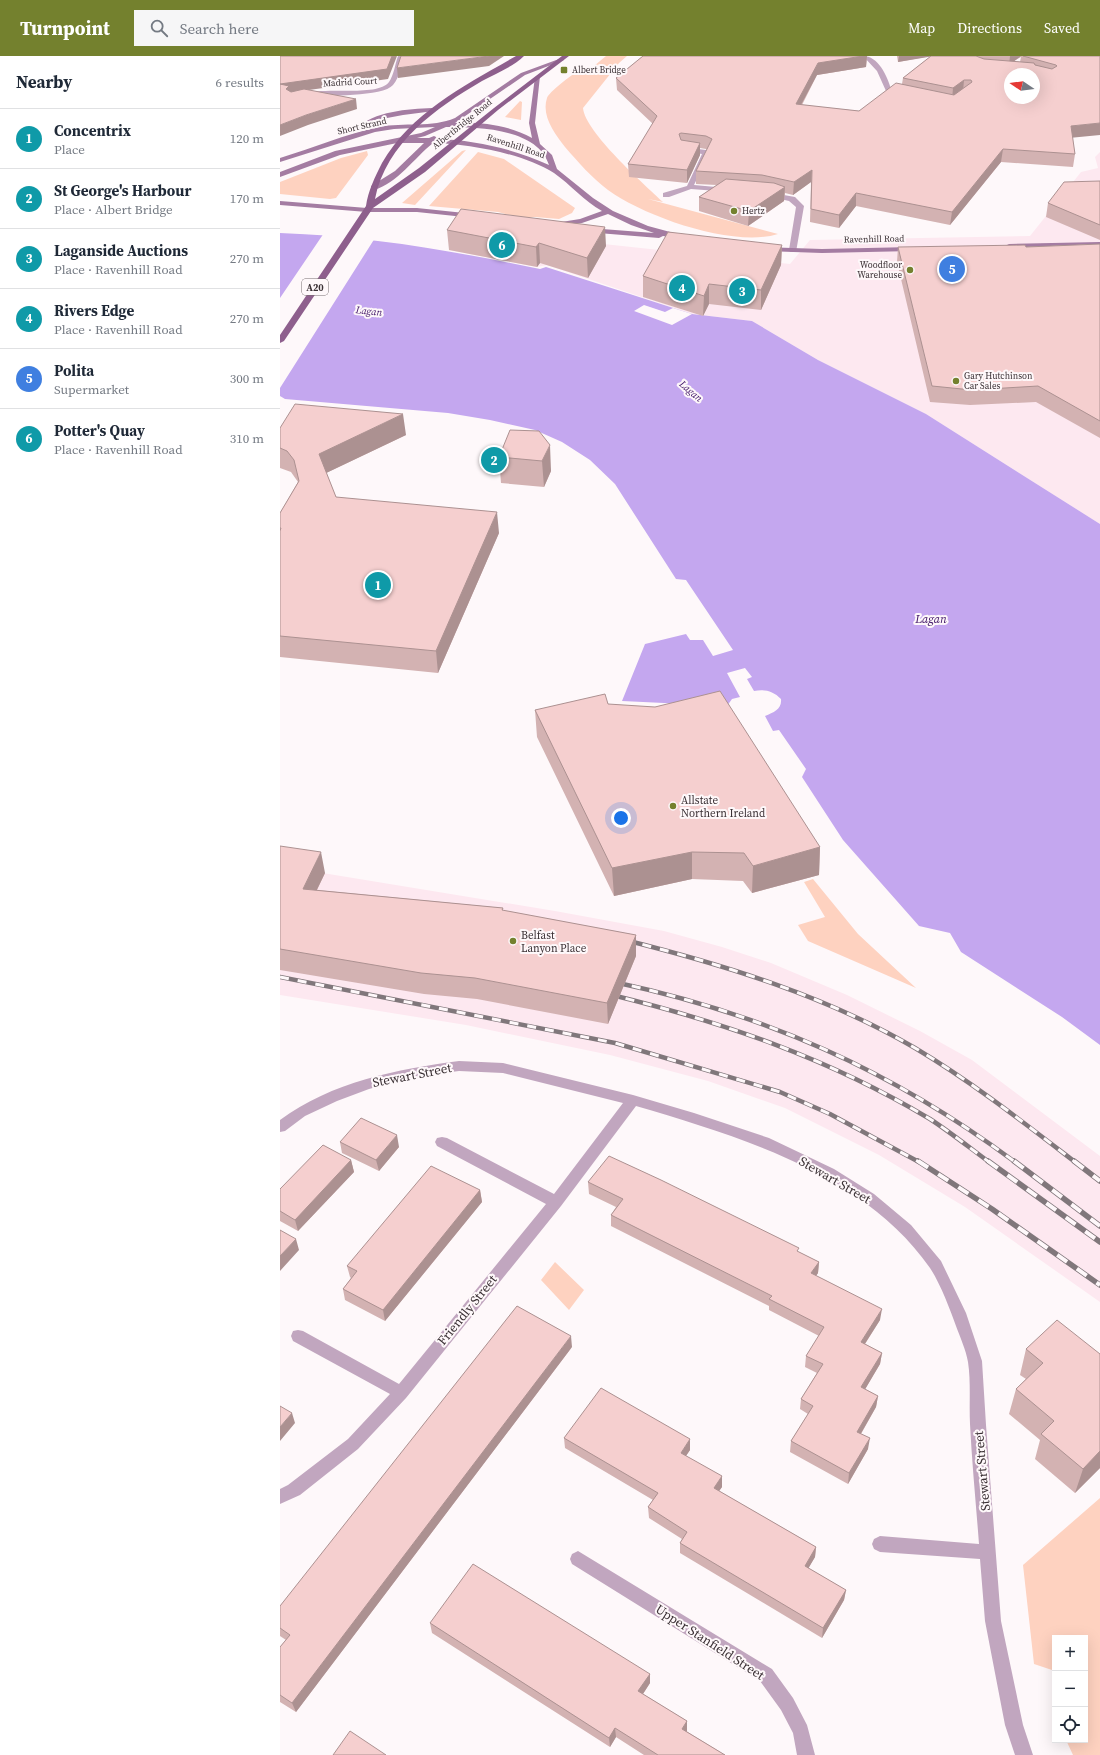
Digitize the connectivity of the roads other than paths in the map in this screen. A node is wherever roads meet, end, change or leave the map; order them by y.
1 (401, 56) edge
2 (521, 56) edge
3 (866, 56) edge
4 (564, 58) edge
5 (538, 77) junction
6 (910, 95) edge
7 (300, 97) edge
8 (432, 110) junction
9 (446, 125) junction
10 (413, 126) junction
11 (476, 126) junction
12 (350, 136) junction
13 (431, 140) junction
14 (399, 141) junction
15 (457, 141) junction
16 (537, 144) junction
17 (684, 149) edge
18 (280, 160) edge
19 (554, 170) junction
20 (280, 175) edge
21 (690, 187) junction
22 (374, 188) junction
23 (736, 191) edge
24 (760, 193) edge
25 (666, 195) dead end
26 (280, 203) edge
27 (369, 208) junction
28 (609, 211) junction
29 (484, 217) edge
30 (670, 236) junction
31 (691, 240) edge
32 (1100, 244) edge
33 (1002, 246) edge
34 (758, 248) edge
35 (924, 248) edge
36 (793, 250) junction
37 (280, 340) edge
38 (633, 1100) junction
39 (280, 1127) edge
40 (442, 1142) dead end
41 (556, 1202) junction
42 (298, 1336) dead end
43 (401, 1393) junction
44 (280, 1497) edge
45 (880, 1544) dead end
46 (988, 1552) junction
47 (578, 1559) dead end
48 (806, 1755) edge
49 (1024, 1755) edge

1 - 7 street, Madrid Court
2 - 8 main road, Albertbridge Road / A20
3 - 6 street
4 - 5 main road, Albertbridge Road / A20
4 - 9 main road
5 - 11 main road, Albertbridge Road / A20
5 - 16 main road
8 - 10 main road, Albertbridge Road / A20
8 - 12 main road
9 - 10 main road, Short Strand
9 - 11 main road, Short Strand
9 - 14 main road
10 - 12 main road, Short Strand
10 - 14 main road, Albertbridge Road / A20
11 - 13 main road
11 - 15 main road, Albertbridge Road / A20
11 - 16 main road, Ravenhill Road
12 - 18 main road, Short Strand
13 - 14 main road, Ravenhill Road
13 - 15 main road, Ravenhill Road
13 - 22 main road
14 - 20 main road, Short Strand
14 - 22 main road, Albertbridge Road / A20
15 - 19 main road, Ravenhill Road
15 - 27 main road, Albertbridge Road / A20
16 - 19 main road, Ravenhill Road
17 - 21 street
19 - 28 main road, Ravenhill Road
21 - 23 street
21 - 25 street
22 - 27 main road, Albertbridge Road / A20
24 - 36 street
26 - 27 main road
27 - 29 main road
27 - 37 main road, Albertbridge Road / A20
28 - 30 main road, Ravenhill Road
28 - 30 main road
30 - 31 main road, Ravenhill Road
32 - 33 main road
34 - 36 main road, Ravenhill Road
35 - 36 main road, Ravenhill Road
38 - 39 street, Stewart Street
38 - 41 street, Friendly Street
38 - 46 street, Stewart Street
40 - 41 street
41 - 43 street, Friendly Street
42 - 43 street
43 - 44 street, Friendly Street
45 - 46 street
46 - 49 street, Stewart Street
47 - 48 street, Upper Stanfield Street

